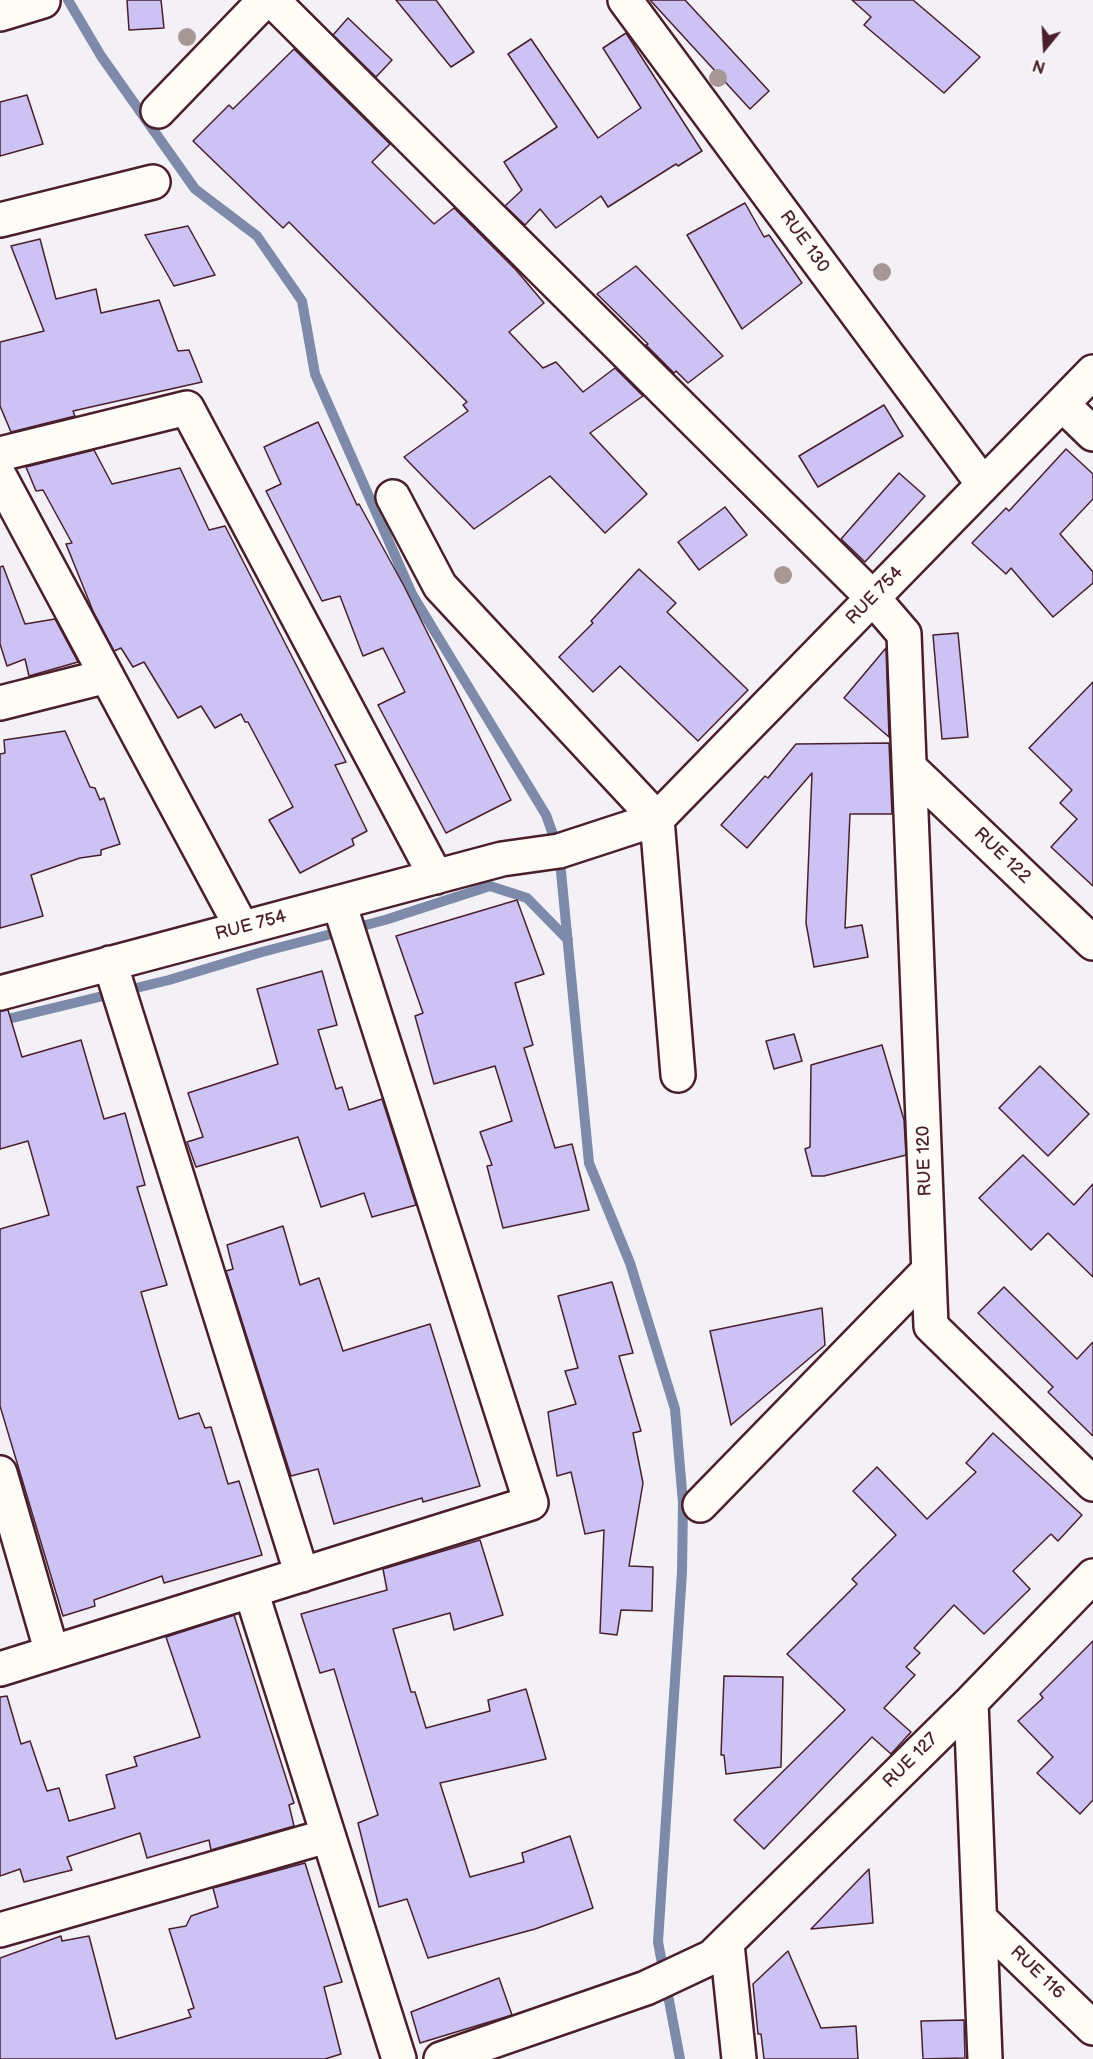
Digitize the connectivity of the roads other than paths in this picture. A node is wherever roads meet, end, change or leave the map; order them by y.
1 (265, 0) edge
2 (272, 0) edge
3 (625, 0) edge
4 (43, 1) edge
5 (0, 14) edge
6 (158, 111) dead end
7 (153, 182) dead end
8 (0, 220) edge
9 (1093, 372) edge
10 (1062, 404) junction
11 (1093, 434) edge
12 (0, 454) edge
13 (0, 477) edge
14 (983, 484) junction
15 (393, 497) dead end
16 (873, 598) junction
17 (107, 675) junction
18 (0, 703) edge
19 (912, 770) junction
20 (657, 819) junction
21 (436, 877) junction
22 (339, 903) junction
23 (242, 928) junction
24 (1093, 943) edge
25 (110, 963) junction
26 (0, 993) edge
27 (678, 1075) dead end
28 (929, 1270) junction
29 (0, 1473) edge
30 (1093, 1484) edge
31 (700, 1505) dead end
32 (302, 1575) junction
33 (1093, 1576) edge
34 (251, 1591) junction
35 (52, 1653) junction
36 (0, 1669) edge
37 (971, 1702) junction
38 (327, 1836) junction
39 (980, 1919) junction
40 (0, 1930) edge
41 (727, 1944) junction
42 (1093, 2028) edge
43 (399, 2059) edge
44 (441, 2059) edge
45 (739, 2059) edge
46 (985, 2059) edge

1 - 6 street
2 - 16 street, RUE 120
3 - 14 street, RUE 130
4 - 5 street
7 - 8 street
9 - 10 street, RUE 754
10 - 11 street
10 - 14 street, RUE 754
12 - 21 street
13 - 17 street
14 - 16 street, RUE 754
15 - 20 street
16 - 19 street, RUE 120
16 - 20 street, RUE 754
17 - 18 street
17 - 23 street
19 - 24 street, RUE 122
19 - 28 street, RUE 120
20 - 21 street, RUE 754
20 - 27 street
21 - 22 street, RUE 754
22 - 23 street, RUE 754
22 - 32 street
23 - 25 street, RUE 754
25 - 26 street, RUE 754
25 - 32 street
28 - 30 street, RUE 120
28 - 31 street
29 - 35 street
32 - 34 street
33 - 37 street, RUE 127
34 - 35 street
34 - 38 street
35 - 36 street
37 - 39 street
37 - 41 street, RUE 127
38 - 40 street
38 - 43 street
39 - 42 street, RUE 116
39 - 46 street
41 - 44 street, RUE 127
41 - 45 street

